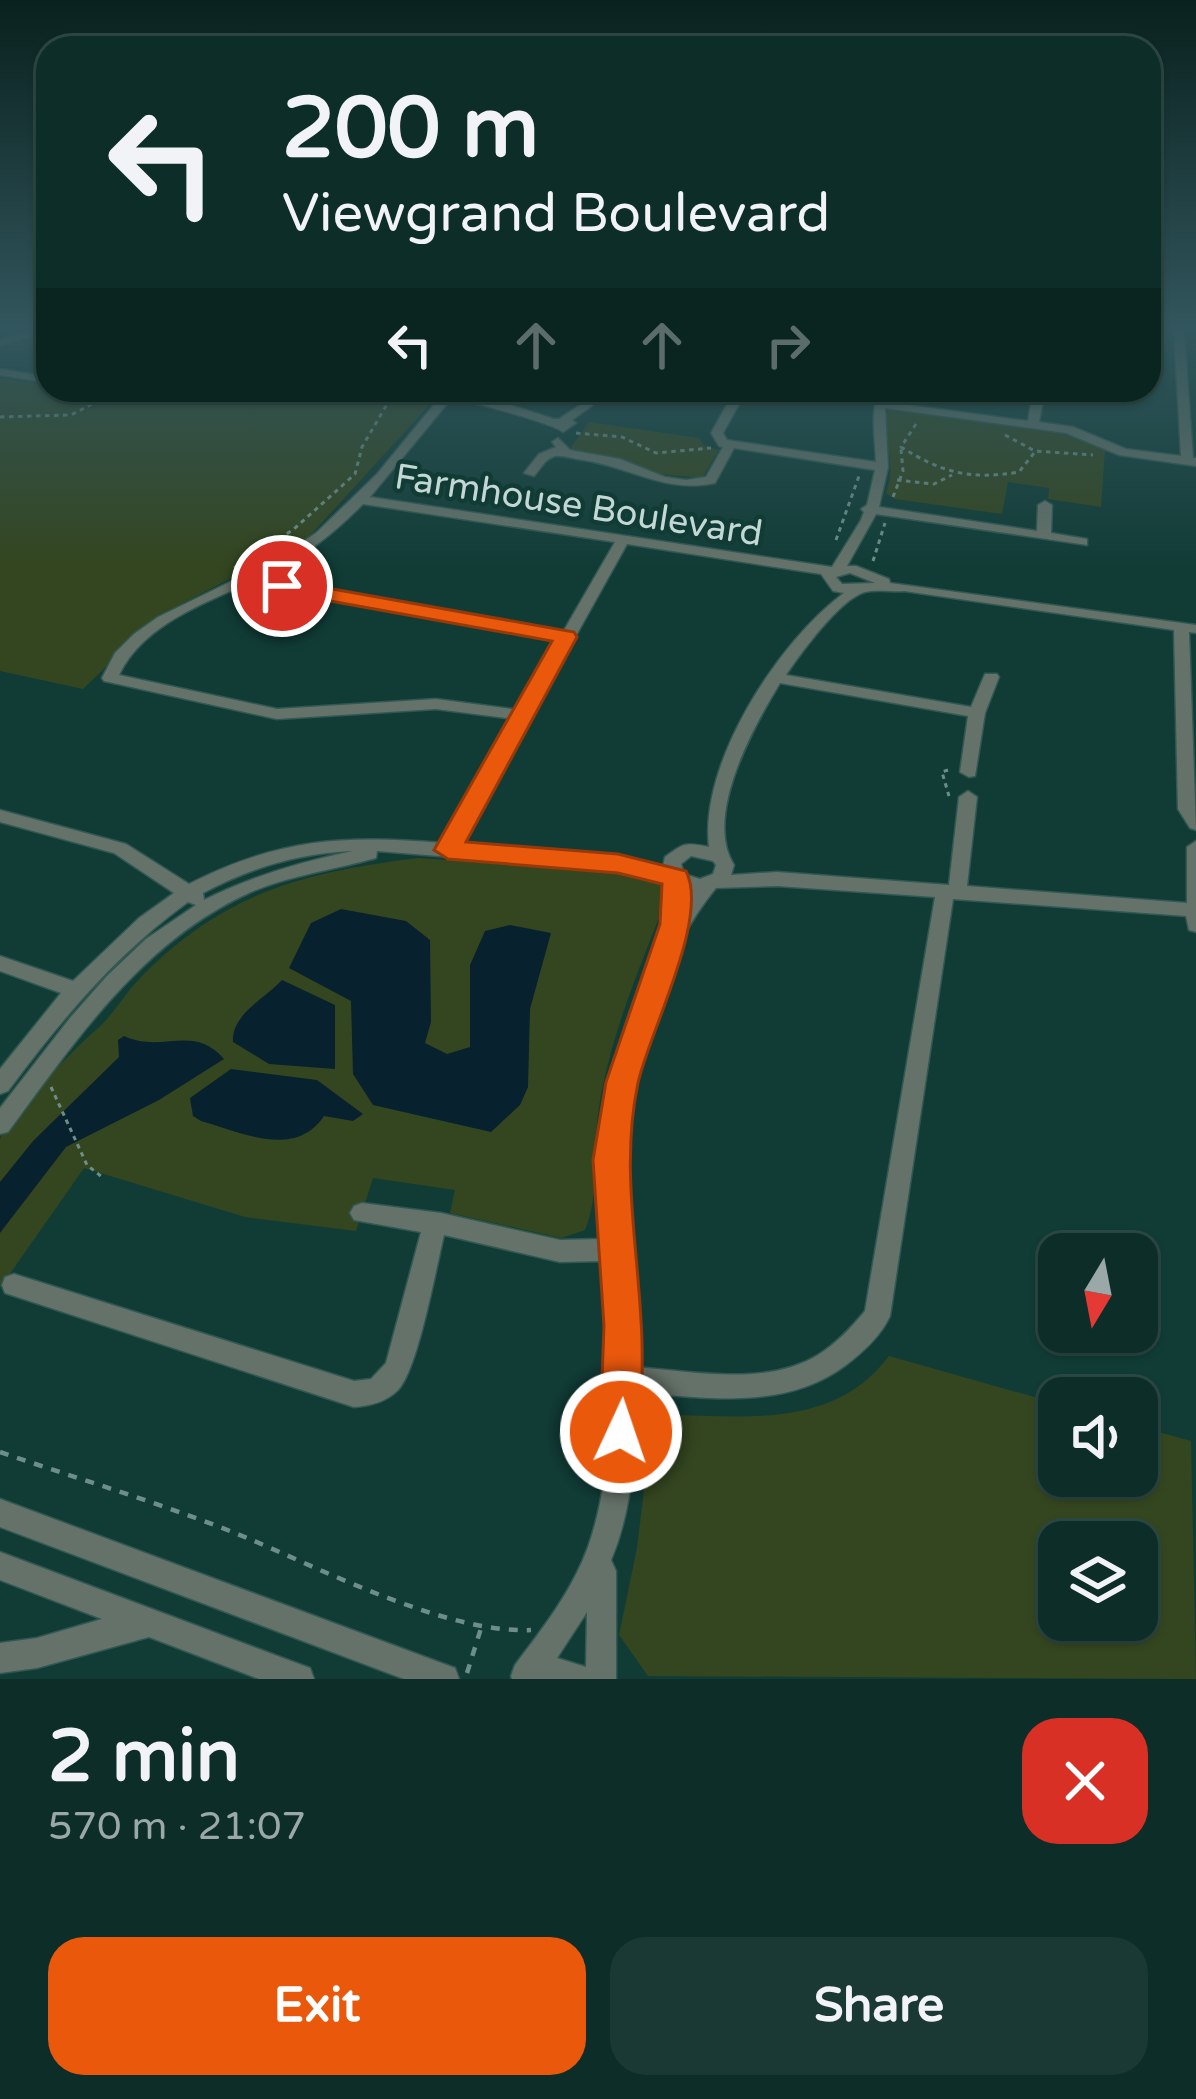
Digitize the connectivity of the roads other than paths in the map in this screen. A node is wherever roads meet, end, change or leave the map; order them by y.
1 (437, 409) edge
2 (507, 409) edge
3 (582, 409) edge
4 (730, 409) edge
5 (880, 409) edge
6 (923, 409) edge
7 (1036, 409) edge
8 (1033, 425) junction
9 (1189, 426) edge
10 (564, 430) junction
11 (730, 445) junction
12 (1191, 462) edge
13 (882, 467) junction
14 (530, 473) dead end
15 (356, 499) junction
16 (1045, 505) dead end
17 (868, 509) junction
18 (1044, 536) junction
19 (622, 542) junction
20 (1082, 542) dead end
21 (854, 551) junction
22 (258, 575) junction
23 (831, 576) junction
24 (862, 582) junction
25 (828, 608) junction
26 (1189, 628) edge
27 (566, 637) junction
28 (991, 677) dead end
29 (778, 678) junction
30 (1190, 691) edge
31 (977, 712) junction
32 (522, 715) junction
33 (1191, 756) edge
34 (969, 770) road end
35 (967, 800) road end
36 (714, 815) junction
37 (0, 816) edge
38 (1196, 824) edge
39 (1196, 847) edge
40 (448, 850) junction
41 (678, 864) junction
42 (718, 872) junction
43 (951, 892) junction
44 (197, 898) junction
45 (1195, 910) edge
46 (674, 924) junction
47 (1196, 925) edge
48 (0, 963) edge
49 (74, 989) junction
50 (0, 1085) edge
51 (0, 1125) edge
52 (362, 1213) dead end
53 (435, 1223) junction
54 (615, 1250) junction
55 (14, 1285) dead end
56 (624, 1379) junction
57 (0, 1513) edge
58 (603, 1554) junction
59 (0, 1566) edge
60 (152, 1622) junction
61 (0, 1658) edge
62 (524, 1677) edge
63 (299, 1679) edge
64 (445, 1679) edge
65 (579, 1679) edge
66 (601, 1679) edge

1 - 15 street
2 - 10 street
3 - 10 street
4 - 11 street
5 - 13 street
6 - 8 street
7 - 8 street
8 - 12 street
9 - 12 street
10 - 11 street
10 - 14 street
11 - 13 street
13 - 17 street
15 - 19 street, Farmhouse Boulevard
15 - 22 street
16 - 18 street
17 - 18 street
17 - 21 street
18 - 20 street
19 - 23 street, Farmhouse Boulevard
19 - 27 street
21 - 23 street
21 - 24 street
22 - 27 street
22 - 32 street
23 - 24 street, Farmhouse Boulevard
23 - 25 street
24 - 25 street
24 - 26 street
25 - 29 street
26 - 30 street
27 - 32 street
28 - 31 street
29 - 31 street
29 - 36 street
30 - 33 street
31 - 34 street
32 - 40 street
33 - 38 street
35 - 43 street
36 - 41 street
36 - 42 street
37 - 44 street
39 - 45 street
40 - 41 street
40 - 44 street
41 - 42 street
41 - 42 street
41 - 46 street
42 - 43 street
42 - 46 street
43 - 45 street
43 - 56 street
44 - 49 street
44 - 51 street
45 - 47 street
46 - 54 street
48 - 49 street
49 - 50 street
52 - 53 street
53 - 54 street
53 - 55 street
54 - 56 street
56 - 58 street
57 - 64 street
58 - 62 street
58 - 66 street
59 - 60 street
60 - 61 street
60 - 63 street
62 - 65 street

